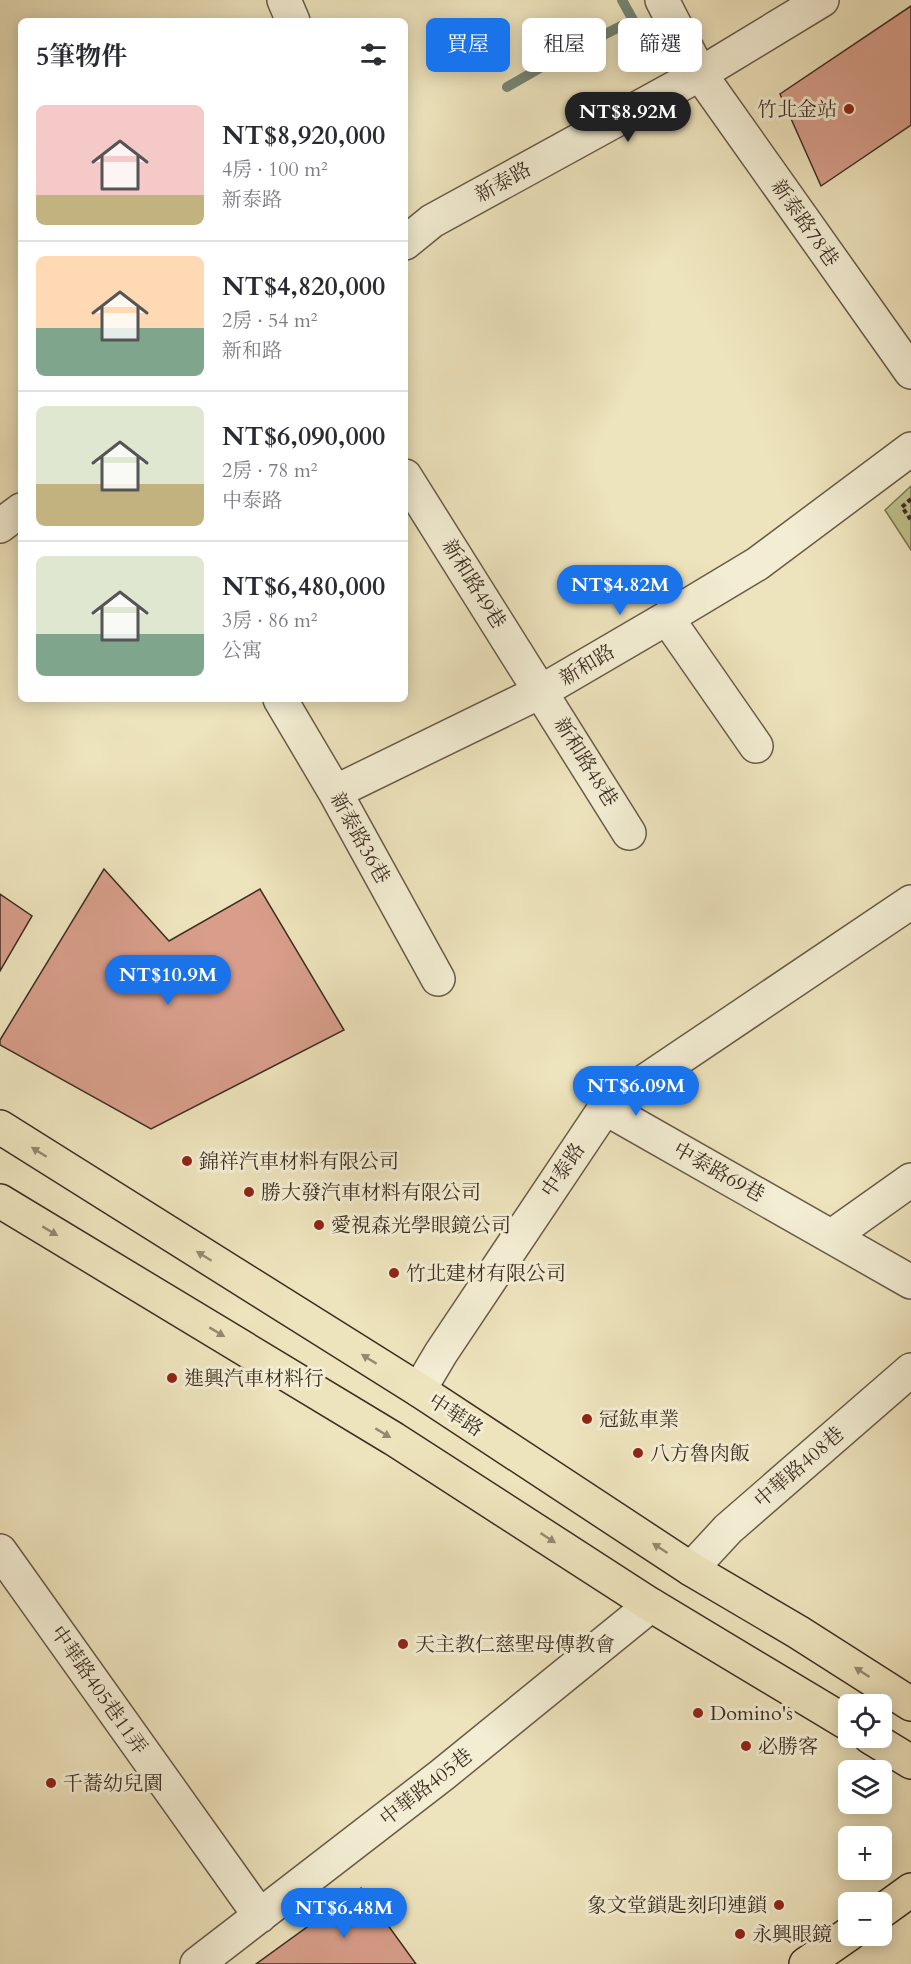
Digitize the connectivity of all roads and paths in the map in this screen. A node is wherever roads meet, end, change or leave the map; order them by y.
1 (284, 0) edge
2 (662, 0) edge
3 (822, 0) edge
4 (292, 18) edge
5 (700, 74) junction
6 (408, 241) edge
7 (911, 372) edge
8 (911, 449) edge
9 (408, 481) edge
10 (911, 499) edge
11 (18, 512) edge
12 (911, 520) edge
13 (0, 526) edge
14 (667, 618) junction
15 (542, 691) junction
16 (281, 702) edge
17 (756, 746) dead end
18 (335, 792) junction
19 (629, 833) dead end
20 (911, 902) edge
21 (438, 979) dead end
22 (605, 1108) junction
23 (0, 1127) edge
24 (911, 1180) edge
25 (0, 1200) edge
26 (832, 1236) junction
27 (911, 1282) edge
28 (911, 1370) edge
29 (419, 1390) junction
30 (0, 1551) edge
31 (691, 1569) junction
32 (651, 1605) junction
33 (911, 1704) edge
34 (838, 1717) edge
35 (888, 1748) edge
36 (911, 1762) edge
37 (911, 1890) edge
38 (892, 1904) edge
39 (260, 1916) junction
40 (838, 1942) edge
41 (197, 1964) edge
42 (806, 1964) edge

1 - 4 street
2 - 5 street, 新泰路78巷
3 - 5 street, 新泰路
5 - 6 street, 新泰路
5 - 7 street, 新泰路78巷
8 - 14 street, 新和路
9 - 15 street, 新和路49巷
10 - 12 path
11 - 13 street
14 - 15 street, 新和路
14 - 17 street
15 - 18 street, 新和路
15 - 19 street, 新和路48巷
16 - 18 street, 新泰路36巷
18 - 21 street, 新泰路36巷
20 - 22 street, 中泰路
22 - 26 street, 中泰路69巷
22 - 29 street, 中泰路
29 -> 23 main road, 中華路
24 - 26 street
25 -> 32 main road
26 - 27 street, 中泰路69巷
28 - 31 street, 中華路408巷
31 -> 29 main road, 中華路
30 - 39 street, 中華路405巷11弄
33 -> 31 main road, 中華路
32 - 34 main road
32 - 39 street, 中華路405巷
35 - 36 main road
37 - 38 main road
39 - 41 street, 中華路405巷
40 - 42 main road

